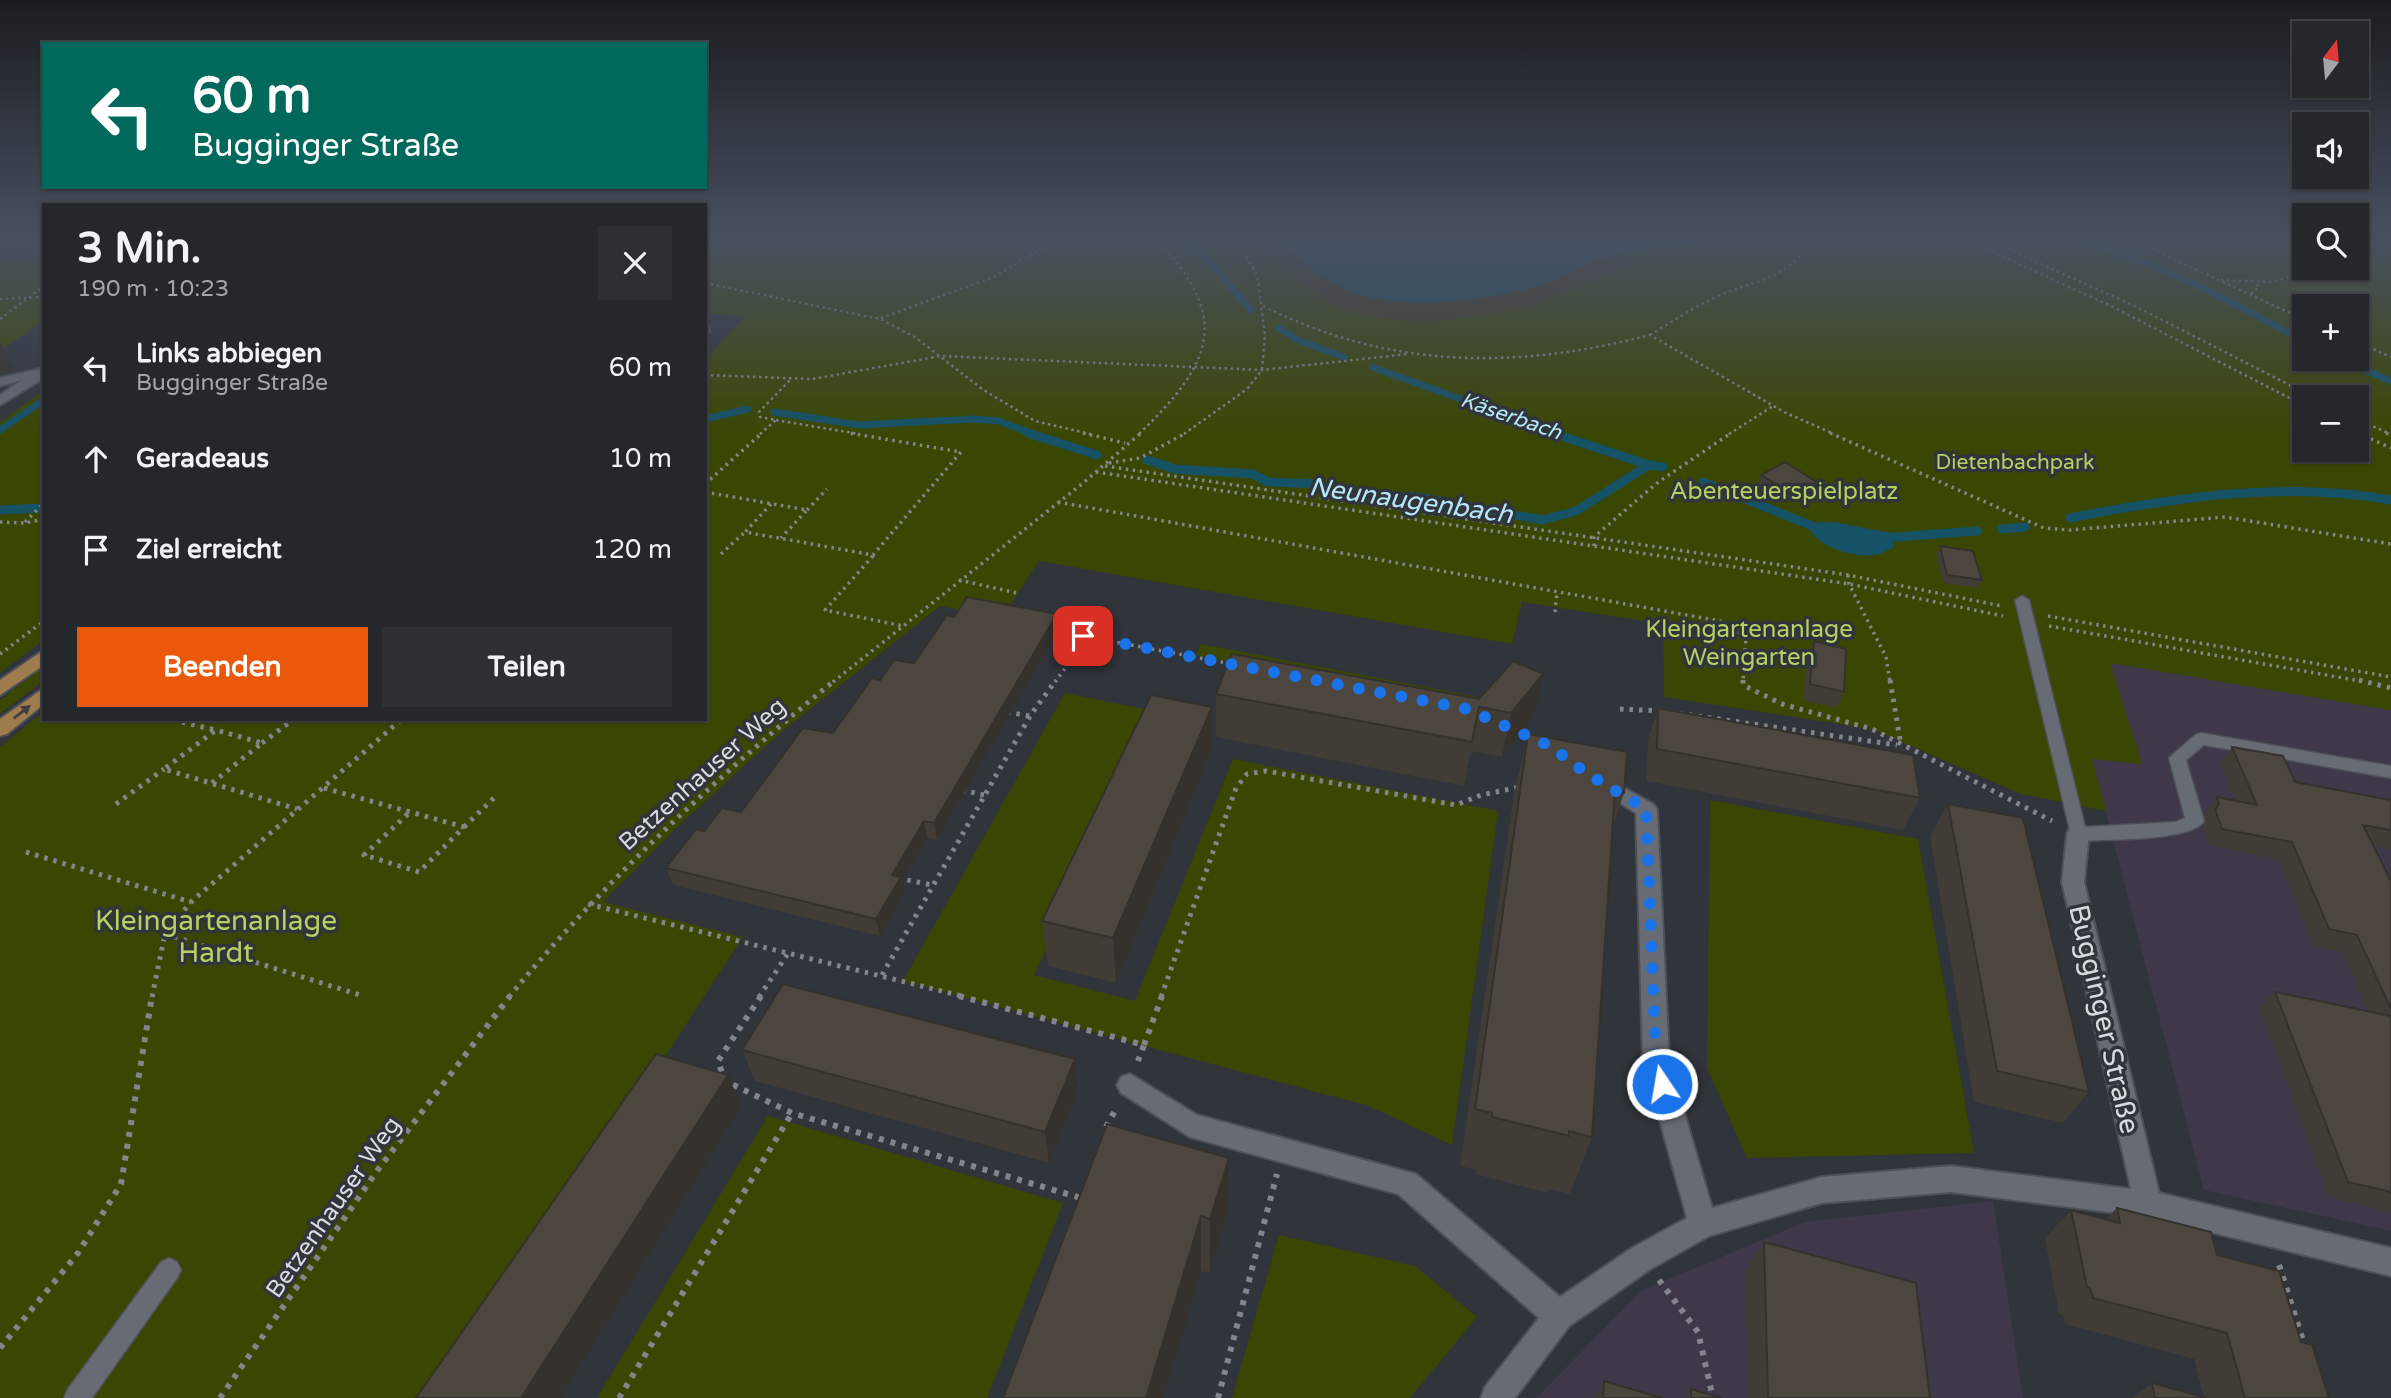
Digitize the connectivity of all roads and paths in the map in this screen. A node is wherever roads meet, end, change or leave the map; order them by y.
1 (20, 304) edge
2 (810, 304) edge
3 (923, 304) edge
4 (1203, 304) edge
5 (1702, 304) edge
6 (2107, 304) edge
7 (2131, 304) edge
8 (2272, 304) edge
9 (1263, 306) joint
10 (2292, 314) edge
11 (0, 319) edge
12 (880, 319) junction
13 (1650, 335) junction
14 (2369, 347) edge
15 (1414, 354) junction
16 (941, 356) junction
17 (2391, 357) edge
18 (1194, 368) junction
19 (1262, 370) junction
20 (42, 372) edge
21 (42, 372) edge
22 (707, 375) edge
23 (790, 380) junction
24 (0, 382) edge
25 (2292, 386) edge
26 (2292, 399) edge
27 (0, 401) edge
28 (1773, 406) junction
29 (776, 420) junction
30 (2369, 425) edge
31 (2391, 435) edge
32 (2369, 438) edge
33 (1126, 443) junction
34 (2391, 448) edge
35 (1106, 464) junction
36 (1095, 472) junction
37 (707, 482) edge
38 (827, 489) dead end
39 (707, 492) edge
40 (1057, 502) junction
41 (771, 504) junction
42 (42, 505) edge
43 (807, 510) junction
44 (42, 519) edge
45 (0, 522) edge
46 (24, 523) junction
47 (745, 532) junction
48 (1594, 537) junction
49 (781, 538) junction
50 (2391, 544) edge
51 (1594, 546) junction
52 (721, 554) dead end
53 (873, 555) junction
54 (1848, 575) junction
55 (959, 580) junction
56 (1849, 584) junction
57 (1557, 592) junction
58 (1017, 593) dead end
59 (2023, 610) junction
60 (1555, 612) dead end
61 (42, 622) edge
62 (903, 626) junction
63 (1083, 636) dead end
64 (1038, 637) edge
65 (1078, 645) dead end
66 (0, 654) edge
67 (42, 658) edge
68 (1069, 663) dead end
69 (1234, 665) edge
70 (2391, 677) edge
71 (2391, 688) edge
72 (0, 689) edge
73 (42, 697) edge
74 (1620, 709) dead end
75 (1005, 711) edge
76 (1030, 716) junction
77 (291, 721) edge
78 (400, 721) edge
79 (182, 722) dead end
80 (1503, 725) edge
81 (0, 729) edge
82 (216, 730) junction
83 (1538, 740) edge
84 (261, 744) junction
85 (1901, 745) junction
86 (164, 769) junction
87 (2391, 772) edge
88 (1586, 773) edge
89 (212, 783) junction
90 (1533, 784) edge
91 (323, 788) junction
92 (958, 789) edge
93 (497, 795) dead end
94 (984, 795) junction
95 (116, 804) dead end
96 (298, 809) junction
97 (410, 812) junction
98 (464, 827) junction
99 (2078, 834) junction
100 (26, 852) dead end
101 (893, 876) edge
102 (932, 885) junction
103 (191, 902) junction
104 (588, 904) junction
105 (165, 934) junction
106 (789, 952) junction
107 (882, 975) junction
108 (360, 995) dead end
109 (1144, 1045) junction
110 (1130, 1084) junction
111 (792, 1113) junction
112 (1102, 1139) edge
113 (1284, 1150) junction
114 (1085, 1187) edge
115 (2148, 1204) junction
116 (1703, 1224) junction
117 (2269, 1234) junction
118 (1642, 1258) junction
119 (2391, 1262) edge
120 (169, 1270) dead end
121 (1559, 1316) junction
122 (0, 1348) edge
123 (2310, 1360) edge
124 (77, 1398) edge
125 (220, 1398) edge
126 (619, 1398) edge
127 (1218, 1398) edge
128 (1496, 1398) edge
129 (1713, 1398) edge

1 - 11 path
2 - 12 path
3 - 12 path
4 - 18 path, Betzenhauser Weg
5 - 13 path
6 - 26 path
7 - 25 path
8 - 10 path
9 - 15 path
9 - 19 path
12 - 16 path
13 - 15 path
13 - 28 path
14 - 17 path
15 - 19 path
16 - 18 path
16 - 23 path
16 - 33 path
18 - 19 path
18 - 33 path, Betzenhauser Weg
19 - 35 path
20 - 24 street
21 - 27 street
22 - 23 path
23 - 29 path
28 - 48 path
28 - 50 path
29 - 37 path
29 - 53 path
30 - 31 path
32 - 34 path
33 - 35 path, Betzenhauser Weg
35 - 36 path, Betzenhauser Weg
35 - 48 path
36 - 40 path, Betzenhauser Weg
36 - 51 path
38 - 43 path
39 - 41 path
40 - 55 path, Betzenhauser Weg
40 - 57 path
41 - 43 path
41 - 47 path
42 - 46 path
43 - 49 path
44 - 46 path
45 - 46 path
47 - 49 path
47 - 52 path
48 - 51 path
48 - 54 path
49 - 53 path
51 - 56 path
53 - 62 path
54 - 56 path
54 - 59 path
55 - 58 path
55 - 62 path, Betzenhauser Weg
56 - 59 path
56 - 85 path
57 - 60 path
57 - 85 path
59 - 70 path
59 - 71 path
59 - 99 lane
61 - 66 path
62 - 104 path, Betzenhauser Weg
63 - 69 path
64 - 65 path
67 - 72 main road
68 - 76 path
81 -> 73 main road
74 - 85 path
75 - 76 path
76 - 94 path
77 - 84 path
78 - 91 path
79 - 82 path
80 - 83 path
82 - 84 path
82 - 86 path
84 - 89 path
85 - 99 path
86 - 89 path
86 - 95 path
87 - 99 lane
88 - 116 street
89 - 96 path
90 - 109 path
91 - 96 path
91 - 97 path
92 - 94 path
93 - 98 path
94 - 102 path
96 - 103 path
97 - 98 path
97 - 98 path
99 - 115 street, Bugginger Straße
100 - 103 path
101 - 102 path
102 - 107 path
103 - 105 path
104 - 106 path
104 - 125 path, Betzenhauser Weg
105 - 108 path
105 - 122 path
106 - 107 path
106 - 111 path
107 - 109 path
109 - 110 path
110 - 112 path
110 - 113 street
111 - 114 path
111 - 126 path
113 - 121 street
113 - 127 path
115 - 116 street
115 - 117 street
116 - 118 street
117 - 119 street
117 - 123 path
118 - 121 street
118 - 129 path
120 - 124 lane
121 - 128 street

